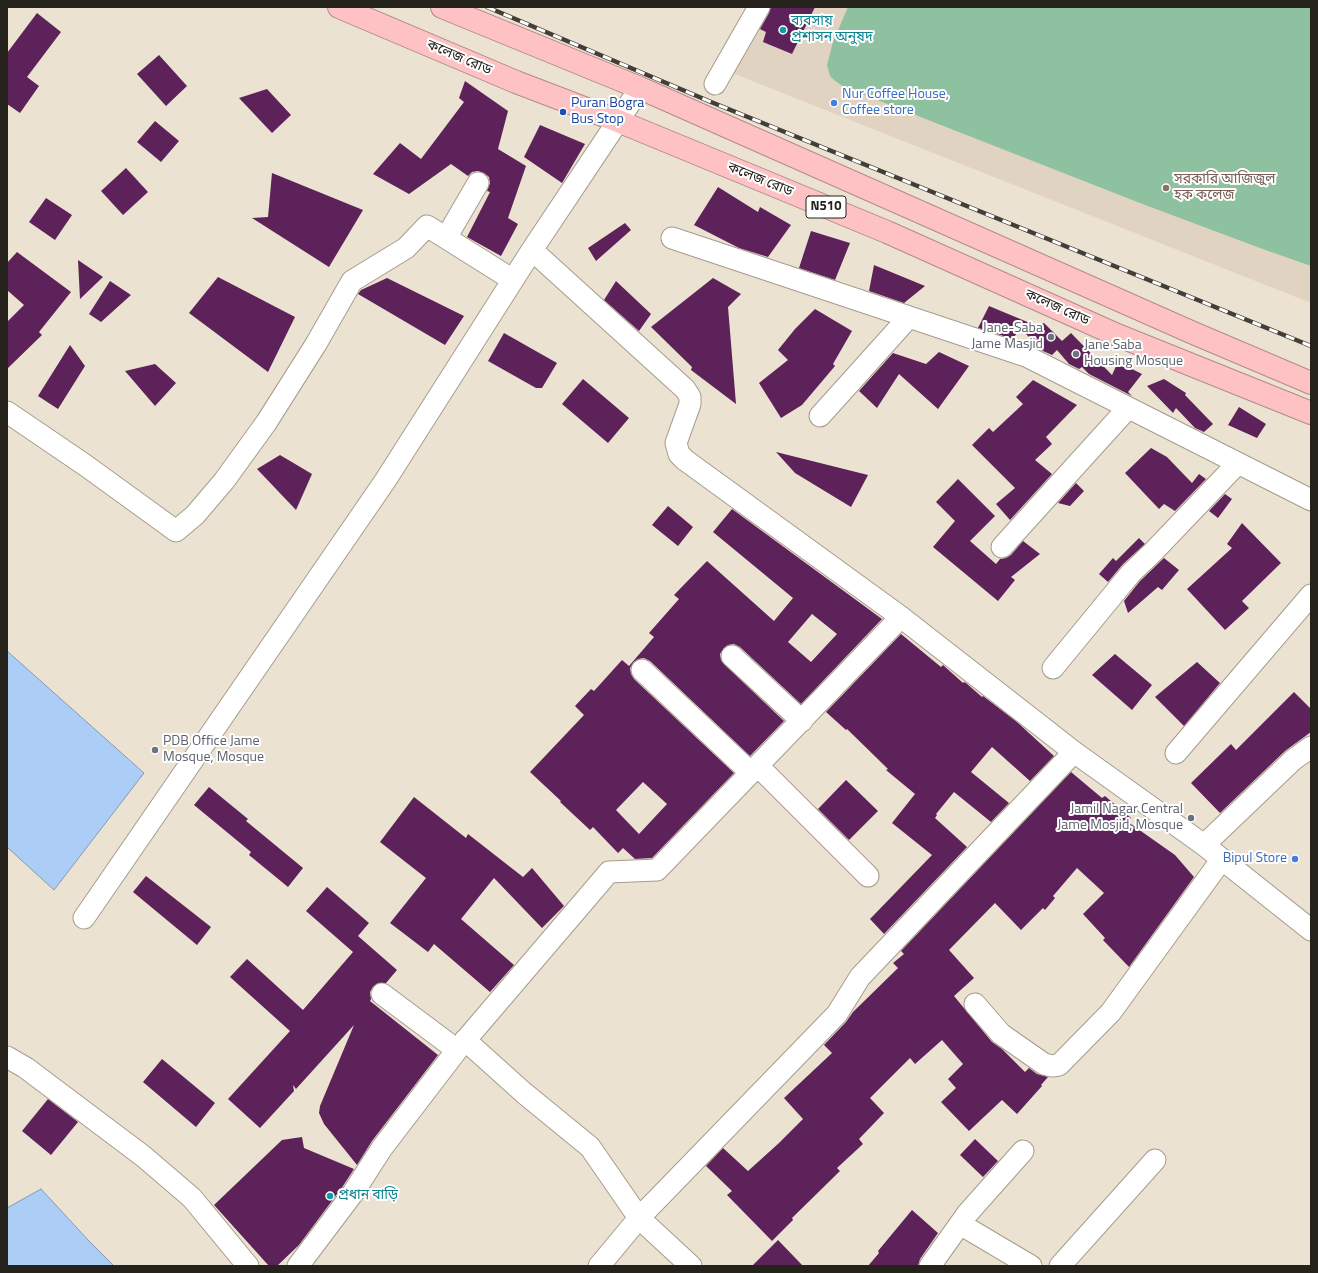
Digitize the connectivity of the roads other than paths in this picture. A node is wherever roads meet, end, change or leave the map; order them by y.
1 (339, 7) edge
2 (442, 7) edge
3 (759, 7) edge
4 (716, 84) dead end
5 (640, 88) junction
6 (618, 121) junction
7 (478, 183) dead end
8 (446, 238) junction
9 (672, 238) dead end
10 (532, 250) junction
11 (513, 280) junction
12 (908, 317) junction
13 (1311, 383) edge
14 (1128, 408) junction
15 (7, 412) edge
16 (1311, 413) edge
17 (820, 416) dead end
18 (1238, 463) junction
19 (1311, 500) edge
20 (1002, 547) dead end
21 (1311, 595) edge
22 (901, 617) junction
23 (732, 656) dead end
24 (1053, 668) dead end
25 (642, 670) dead end
26 (802, 721) junction
27 (1311, 747) edge
28 (1074, 752) junction
29 (1176, 753) dead end
30 (755, 769) junction
31 (1204, 845) junction
32 (1222, 859) junction
33 (868, 876) dead end
34 (84, 918) dead end
35 (1311, 930) edge
36 (382, 994) dead end
37 (975, 1004) dead end
38 (461, 1045) junction
39 (7, 1057) edge
40 (1023, 1151) dead end
41 (1155, 1160) dead end
42 (638, 1218) junction
43 (960, 1224) junction
44 (248, 1266) edge
45 (298, 1266) edge
46 (599, 1266) edge
47 (691, 1266) edge
48 (930, 1266) edge
49 (1031, 1266) edge
50 (1060, 1266) edge

1 - 6 highway, কলেজ রোড / N510
2 - 5 highway, N510
3 - 4 street
5 - 6 street
5 - 13 highway, N510
6 - 10 street
6 - 16 highway, কলেজ রোড / N510
7 - 8 street
8 - 11 street
8 - 15 street
9 - 12 street
10 - 11 street
10 - 22 street
11 - 34 street
12 - 14 street
12 - 17 street
14 - 18 street
14 - 20 street
18 - 19 street
18 - 24 street
21 - 29 street
22 - 26 street
22 - 28 street
23 - 26 street
25 - 30 street
26 - 30 street
27 - 31 street
28 - 31 street
28 - 42 street
30 - 33 street
30 - 38 street
31 - 32 street
32 - 35 street
32 - 37 street
36 - 38 street
38 - 42 street
38 - 45 street
39 - 44 street
40 - 43 street
41 - 50 street
42 - 46 street
42 - 47 street
43 - 48 street
43 - 49 street

